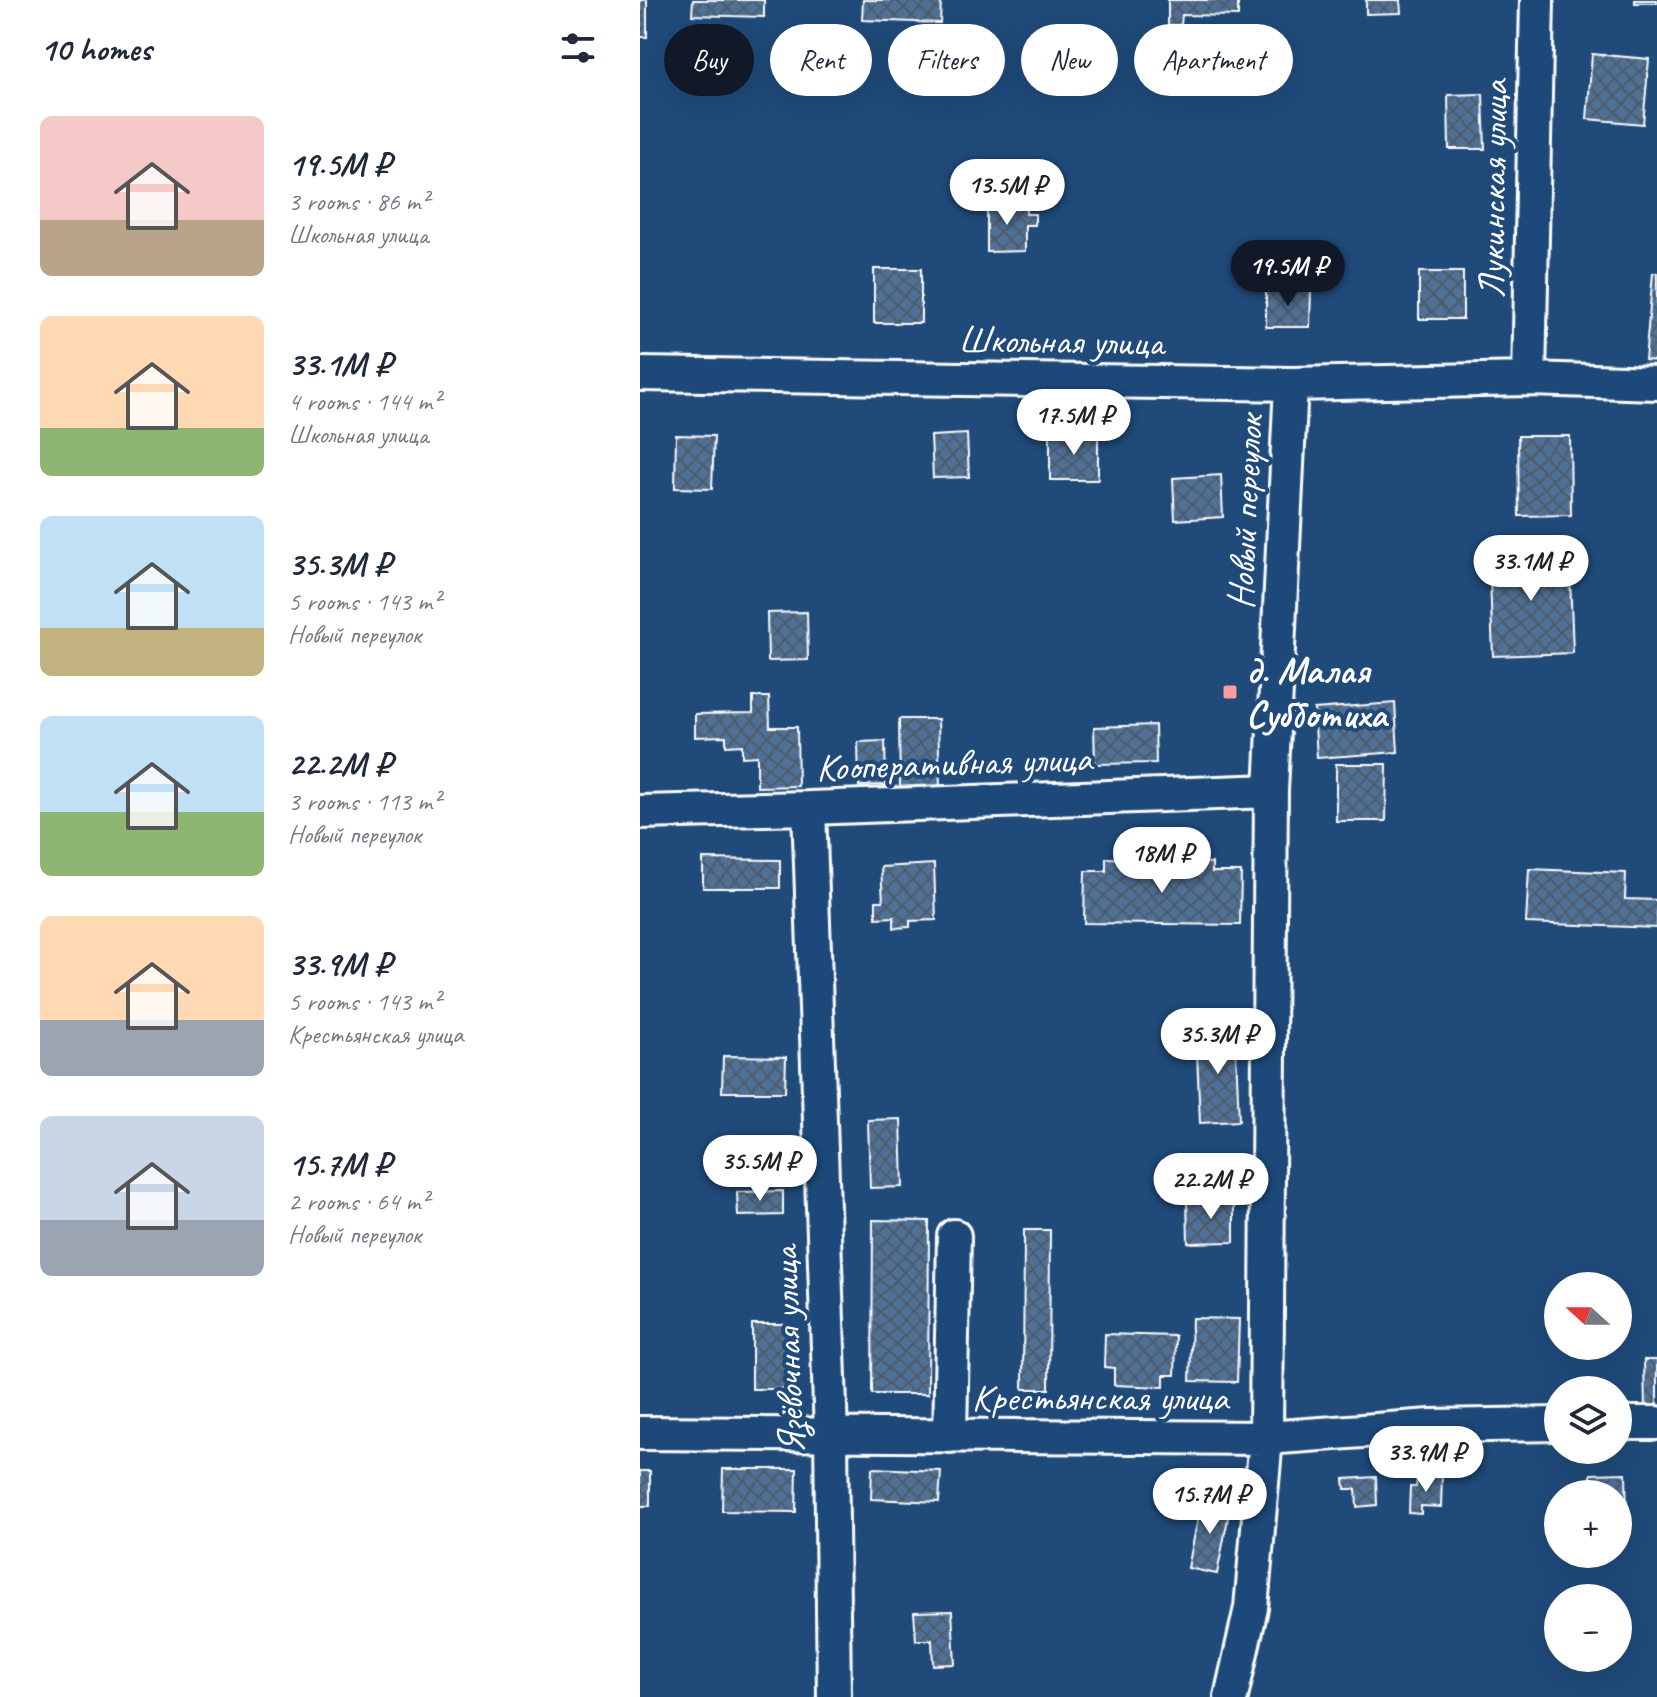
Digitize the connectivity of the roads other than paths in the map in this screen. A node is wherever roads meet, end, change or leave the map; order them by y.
1 (1537, 0) edge
2 (640, 374) edge
3 (1529, 379) junction
4 (1657, 383) edge
5 (1291, 384) junction
6 (1271, 791) junction
7 (809, 808) junction
8 (640, 812) edge
9 (954, 1236) dead end
10 (1632, 1423) edge
11 (1657, 1423) edge
12 (1544, 1424) edge
13 (640, 1433) edge
14 (831, 1435) junction
15 (950, 1436) junction
16 (1266, 1438) junction
17 (834, 1697) edge
18 (1231, 1697) edge

1 - 3 street, Лукинская улица
2 - 5 street, Школьная улица
3 - 4 street, Школьная улица
3 - 5 street, Школьная улица
5 - 6 street, Новый переулок
6 - 7 street, Кооперативная улица
6 - 16 street, Новый переулок
7 - 8 street, Кооперативная улица
7 - 14 street, Язёвочная улица
9 - 15 street
10 - 11 street
12 - 16 street, Крестьянская улица
13 - 14 street, Крестьянская улица
14 - 15 street, Крестьянская улица
14 - 17 street, Язёвочная улица
15 - 16 street, Крестьянская улица
16 - 18 street, Новый переулок

